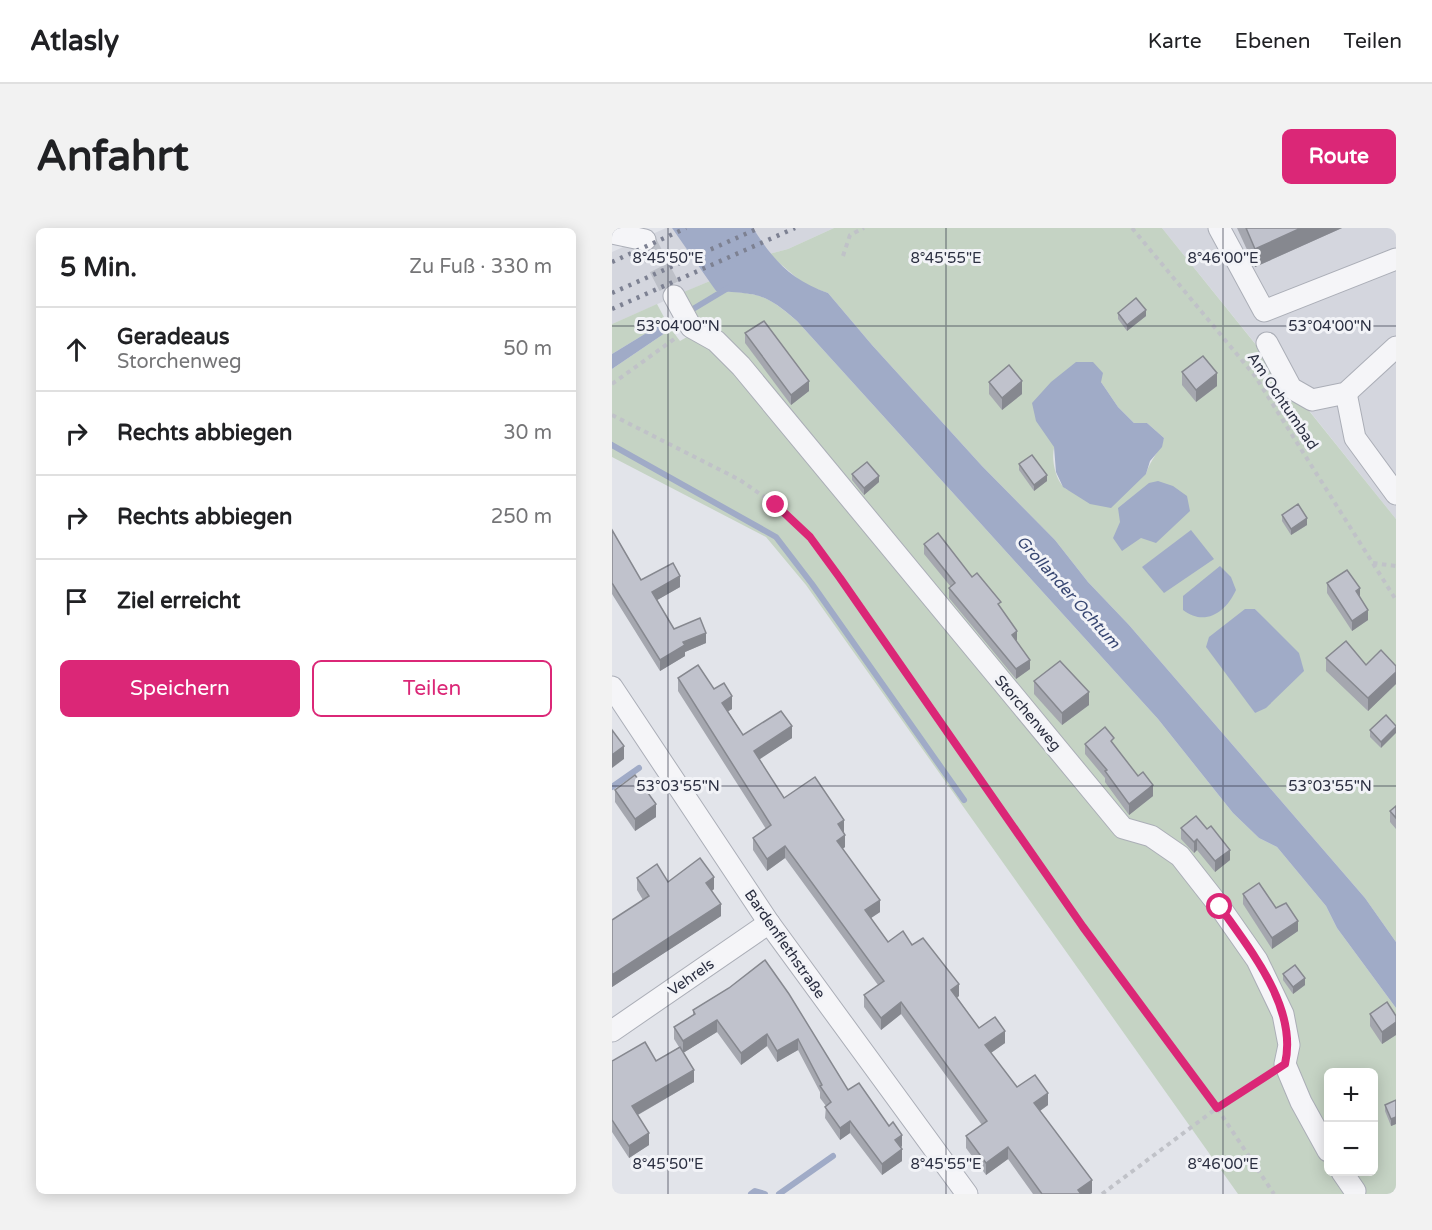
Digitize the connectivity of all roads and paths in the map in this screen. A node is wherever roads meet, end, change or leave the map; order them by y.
1 (864, 228) edge
2 (1132, 228) edge
3 (1220, 228) edge
4 (612, 233) edge
5 (645, 240) dead end
6 (843, 256) dead end
7 (1396, 259) edge
8 (674, 296) tunnel mouth
9 (691, 327) junction
10 (1267, 344) dead end
11 (1396, 347) edge
12 (612, 384) edge
13 (1346, 393) junction
14 (612, 415) edge
15 (1396, 494) edge
16 (1372, 563) junction
17 (1396, 566) edge
18 (1396, 600) edge
19 (612, 687) edge
20 (769, 923) junction
21 (612, 1031) edge
22 (1285, 1064) junction
23 (1217, 1108) junction
24 (1324, 1142) edge
25 (1345, 1176) edge
26 (1355, 1191) dead end
27 (967, 1194) edge
28 (1102, 1194) edge
29 (1274, 1194) edge

1 - 6 path
2 - 16 path, Am Ochtumbad
3 - 7 street
4 - 5 street
8 - 9 street
9 - 12 path
9 - 22 street, Storchenweg
10 - 13 street
11 - 13 street
13 - 15 street
14 - 23 path
16 - 17 path
16 - 18 path, Am Ochtumbad
19 - 20 street, Bardenflethstraße
20 - 21 street, Vehrels
20 - 27 street, Bardenflethstraße
22 - 23 path
22 - 24 street, Storchenweg
23 - 28 path
23 - 29 path
25 - 26 street

